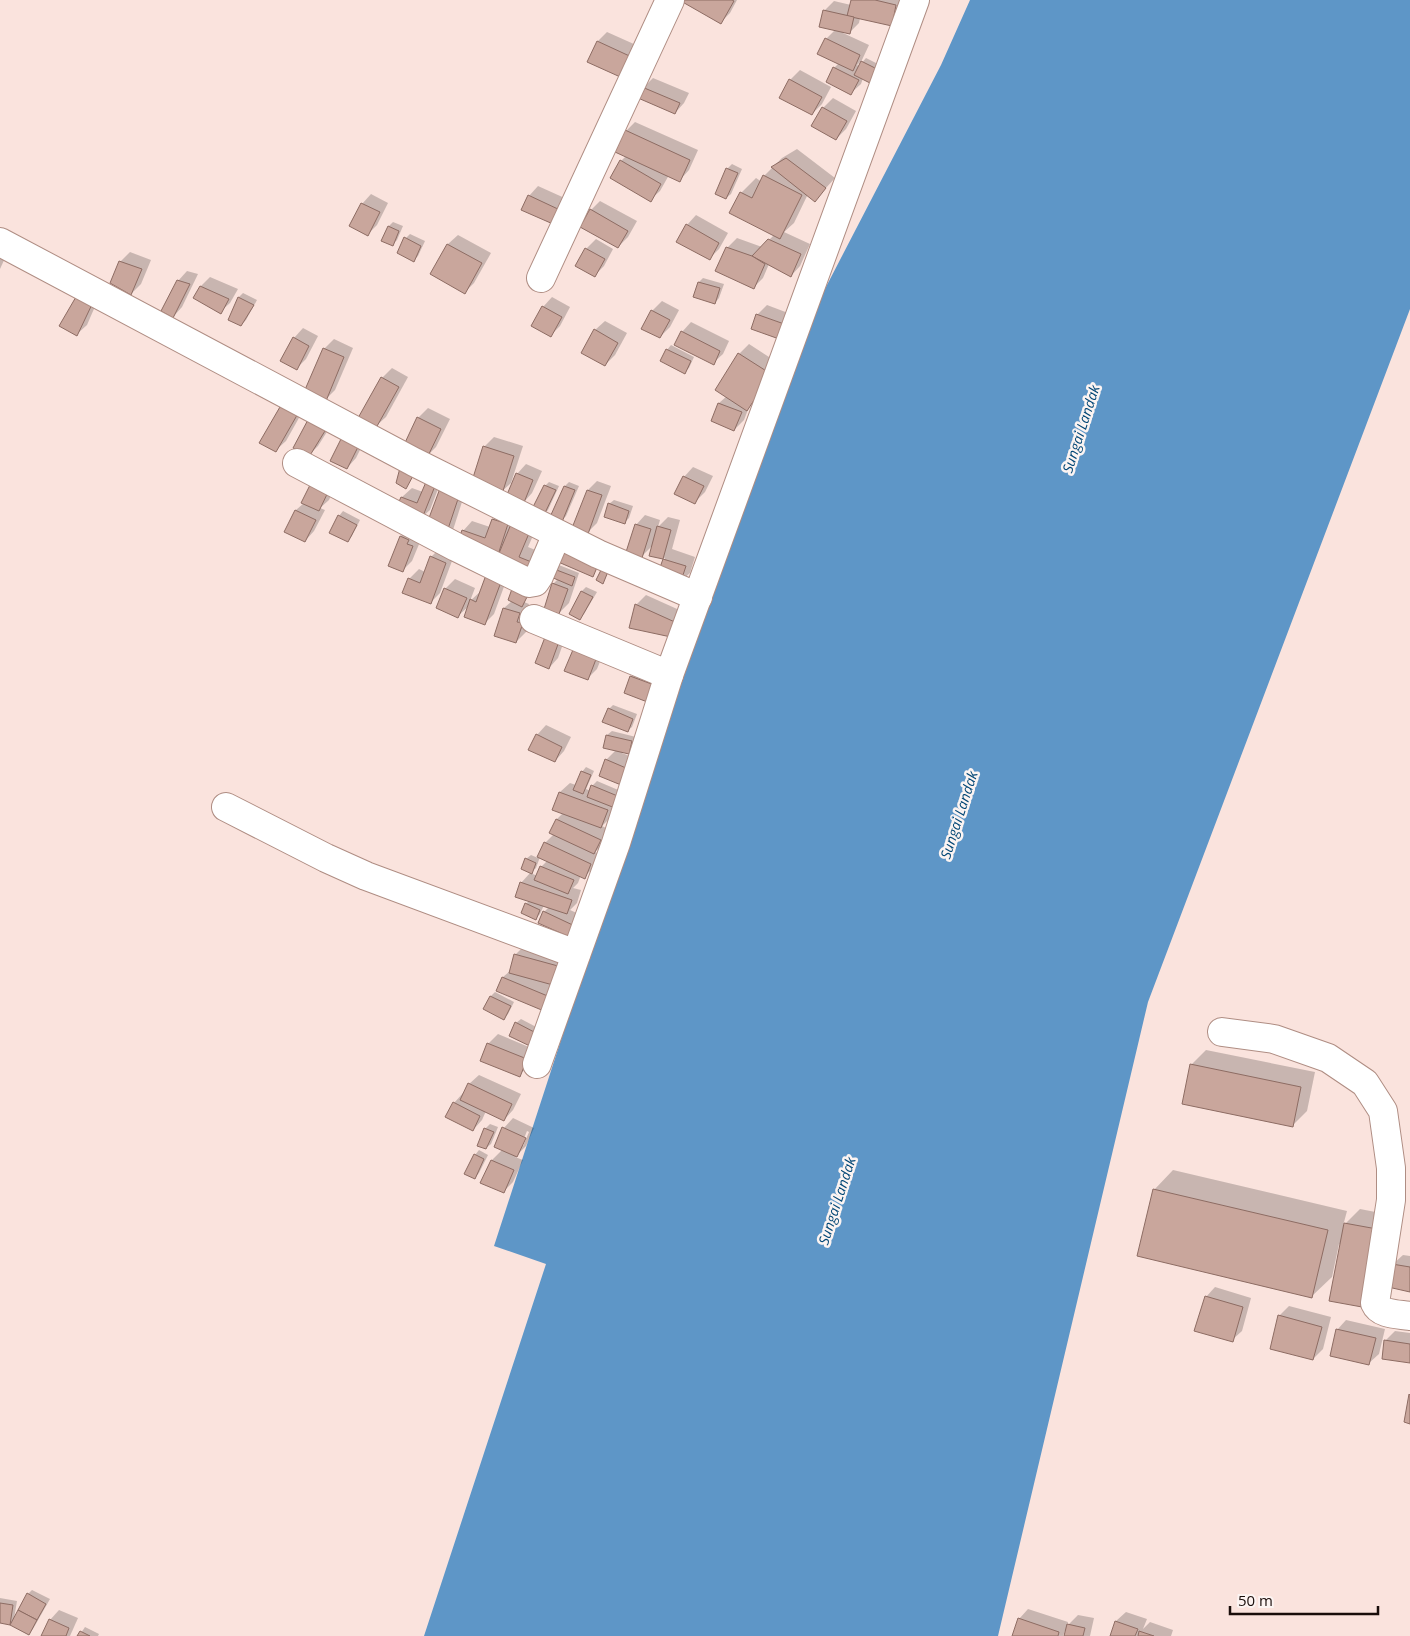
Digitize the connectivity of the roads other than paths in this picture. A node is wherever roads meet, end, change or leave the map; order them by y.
1 (670, 0) edge
2 (915, 0) edge
3 (0, 242) edge
4 (541, 278) dead end
5 (297, 463) dead end
6 (557, 534) junction
7 (698, 597) junction
8 (534, 619) dead end
9 (669, 675) junction
10 (226, 807) dead end
11 (576, 954) junction
12 (1222, 1032) dead end
13 (537, 1064) dead end
14 (1410, 1316) edge

1 - 4 street
2 - 7 street
3 - 6 street
5 - 6 street
6 - 7 street
7 - 9 street
8 - 9 street
9 - 11 street
10 - 11 street
11 - 13 street
12 - 14 street

